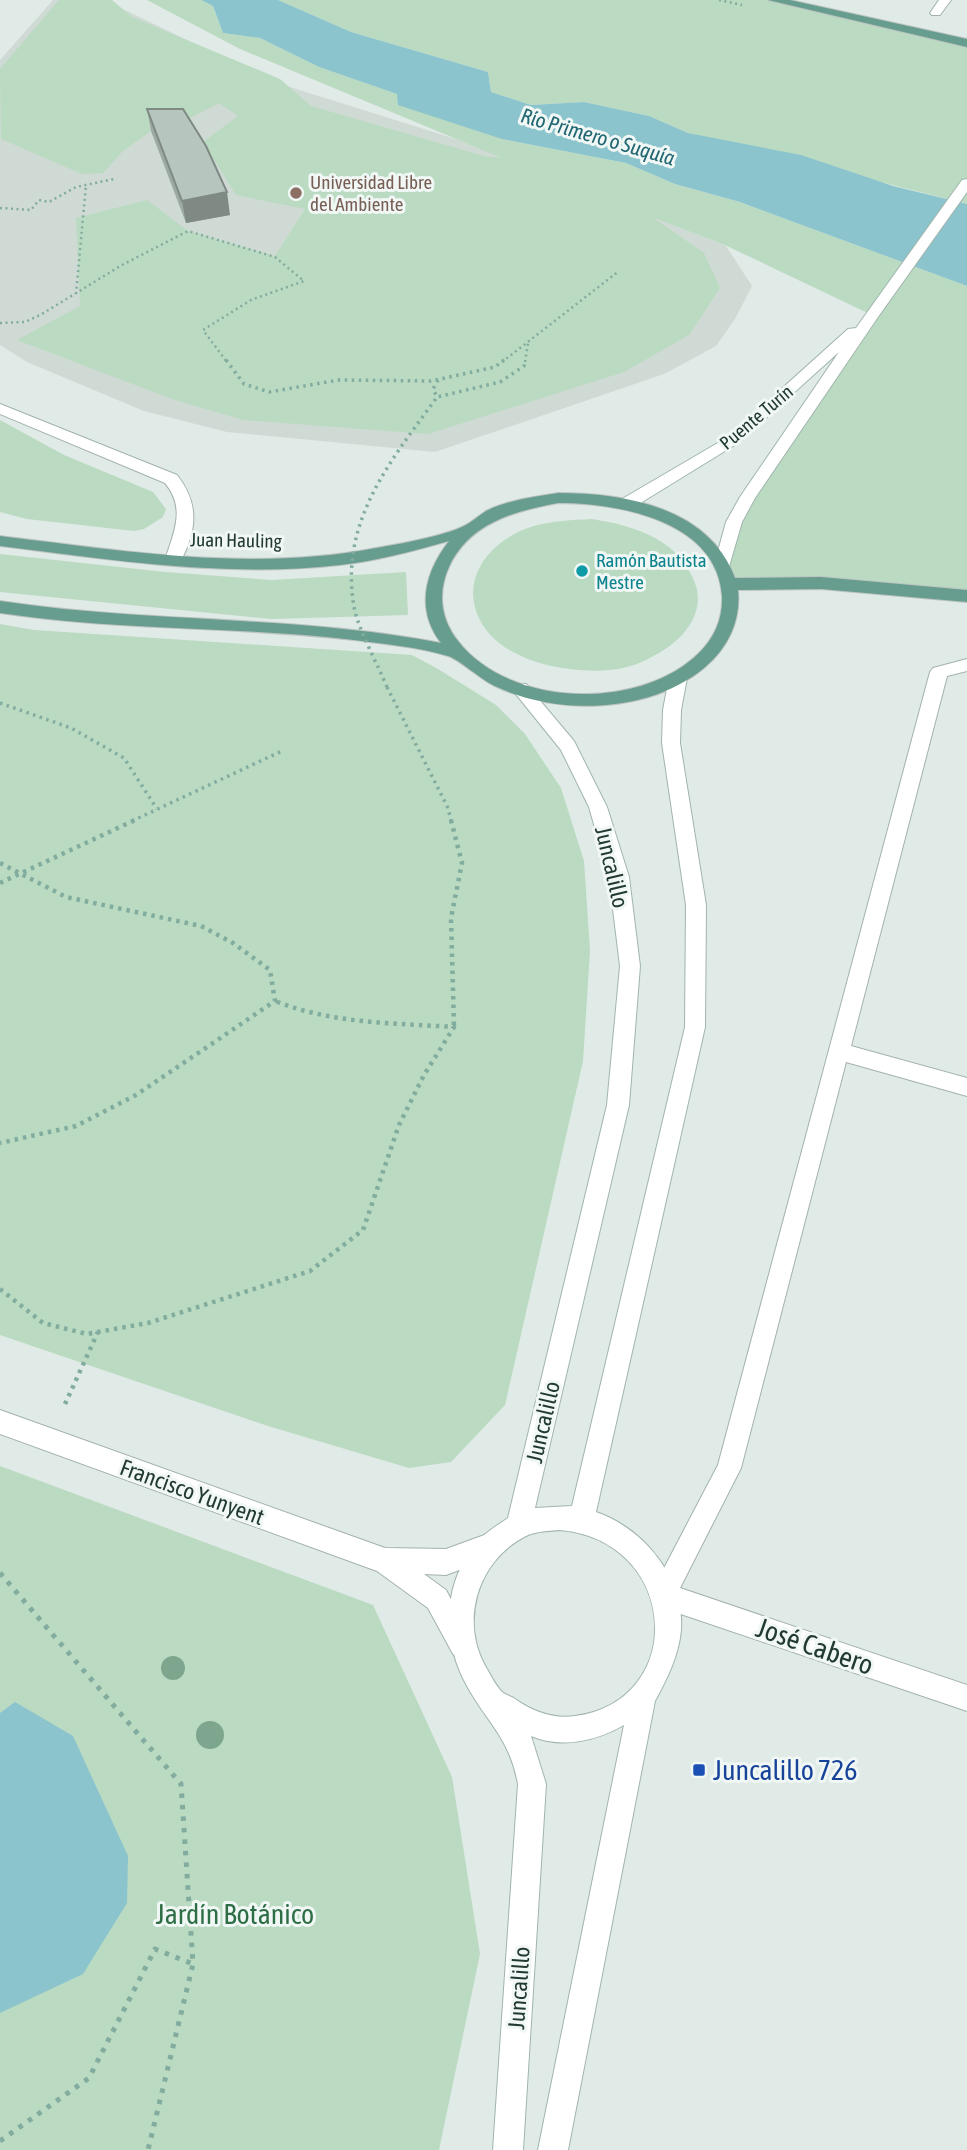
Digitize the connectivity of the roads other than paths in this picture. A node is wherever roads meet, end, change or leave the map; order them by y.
1 (774, 0) edge
2 (946, 0) edge
3 (936, 13) dead end
4 (967, 44) edge
5 (967, 183) edge
6 (872, 315) junction
7 (0, 409) edge
8 (628, 503) junction
9 (468, 530) junction
10 (0, 541) edge
11 (173, 560) junction
12 (722, 566) junction
13 (729, 584) junction
14 (967, 596) edge
15 (0, 607) edge
16 (458, 652) junction
17 (967, 665) edge
18 (678, 678) junction
19 (520, 688) junction
20 (837, 1051) junction
21 (967, 1087) edge
22 (0, 1422) edge
23 (582, 1518) junction
24 (519, 1525) junction
25 (490, 1546) junction
26 (385, 1561) junction
27 (663, 1595) junction
28 (463, 1647) junction
29 (489, 1695) junction
30 (643, 1697) junction
31 (967, 1698) edge
32 (508, 2150) edge
33 (553, 2150) edge

1 - 4 main road
2 - 3 main road
5 - 6 main road, Puente Turín
6 - 8 main road, Puente Turín
6 - 12 main road, Puente Turín
7 - 11 main road
8 - 9 main road
8 - 12 main road
9 - 11 main road, Juan Hauling
9 - 16 main road
10 - 11 main road, Juan Hauling
12 - 13 main road
13 - 14 main road
13 - 18 main road
15 - 16 main road
16 - 19 main road
17 - 20 main road
18 - 19 main road
18 - 23 main road
19 - 24 main road, Juncalillo
20 - 21 main road
20 - 27 main road
22 - 26 main road, Francisco Yunyent
23 - 24 main road
23 - 27 main road
24 - 25 main road, Juncalillo
25 - 26 main road
25 - 28 main road, Juncalillo
26 - 28 main road
27 - 30 main road
27 - 31 main road, José Cabero
28 - 29 main road, Juncalillo
29 - 30 main road
29 - 32 main road, Juncalillo
30 - 33 main road

